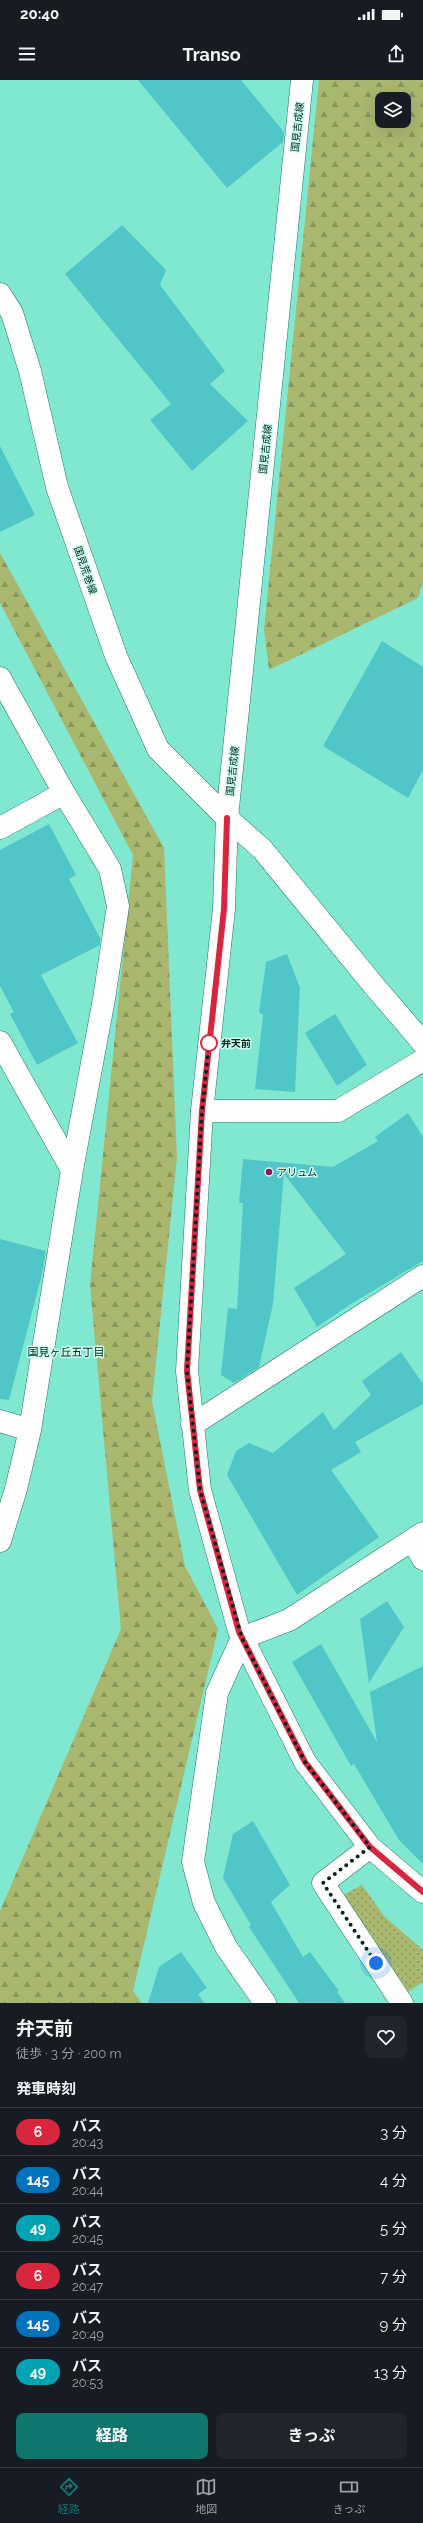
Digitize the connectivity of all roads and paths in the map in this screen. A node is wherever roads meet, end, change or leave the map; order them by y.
1 (302, 80) edge
2 (0, 294) edge
3 (0, 678) edge
4 (64, 793) junction
5 (227, 818) junction
6 (0, 828) edge
7 (0, 1042) edge
8 (423, 1042) edge
9 (423, 1060) edge
10 (202, 1111) junction
11 (72, 1170) junction
12 (423, 1276) edge
13 (0, 1421) edge
14 (192, 1425) junction
15 (30, 1430) junction
16 (417, 1536) edge
17 (0, 1541) edge
18 (423, 1559) edge
19 (242, 1638) junction
20 (370, 1847) junction
21 (423, 1892) edge
22 (265, 2003) edge
23 (402, 2003) edge

1 - 5 street, 国見吉成線
2 - 5 street, 国見荒巻線
3 - 4 street
4 - 6 street
4 - 11 street
5 - 8 street, 国見荒巻線
5 - 10 street, 国見吉成線
7 - 11 street
9 - 10 street
10 - 14 street, 国見吉成線
11 - 15 street
12 - 14 street
13 - 15 street
14 - 19 street, 国見吉成線
15 - 17 street
16 - 18 street
16 - 19 street
19 - 20 street, 国見吉成線
19 - 22 street
20 - 21 street, 国見吉成線
20 - 23 street

